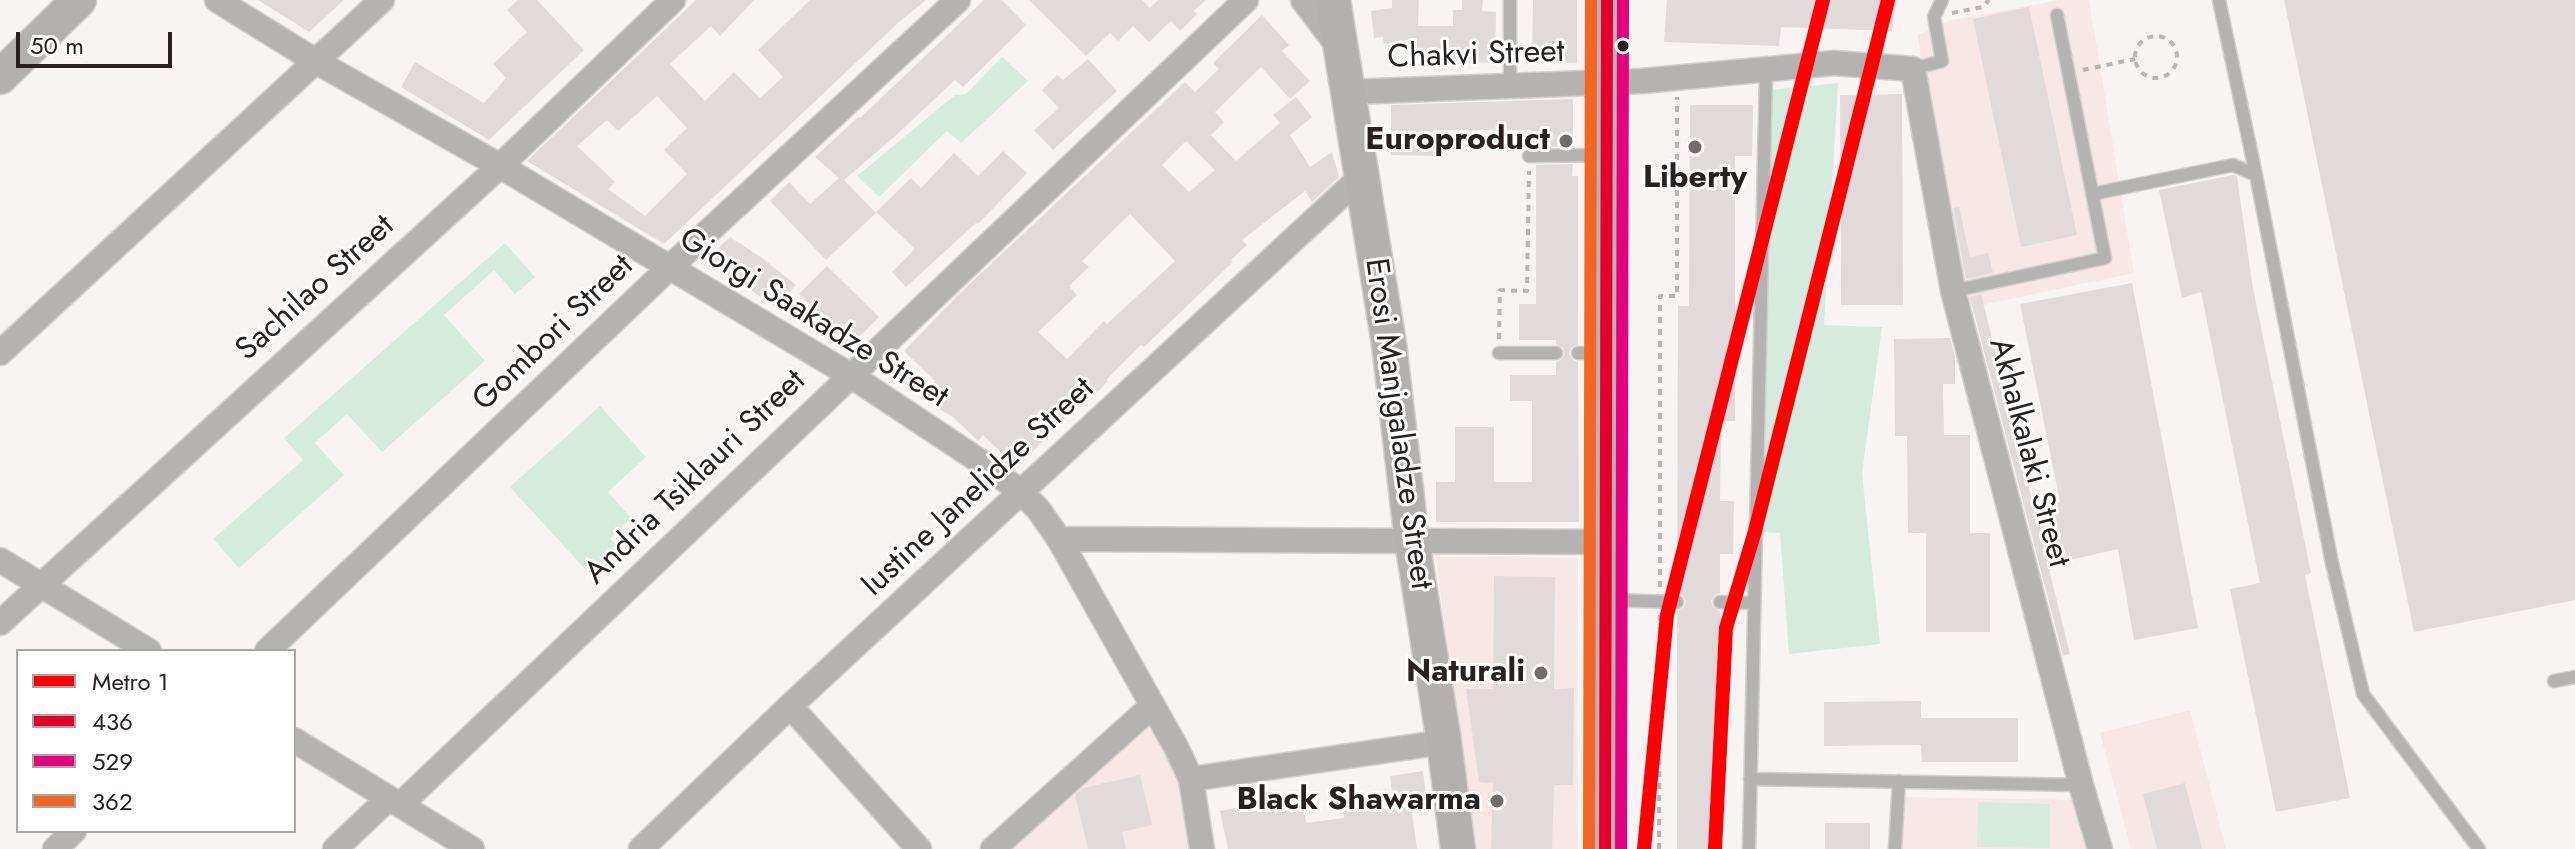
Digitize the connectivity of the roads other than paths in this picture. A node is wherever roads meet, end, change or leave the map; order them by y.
1 (79, 0) edge
2 (217, 0) edge
3 (382, 0) edge
4 (673, 0) edge
5 (958, 0) edge
6 (1246, 0) edge
7 (1303, 0) edge
8 (1333, 0) edge
9 (1510, 0) edge
10 (1607, 0) edge
11 (1942, 0) edge
12 (2219, 0) edge
13 (2057, 15) dead end
14 (1340, 47) junction
15 (317, 62) junction
16 (1913, 69) junction
17 (1766, 71) junction
18 (0, 77) edge
19 (1607, 83) junction
20 (1510, 87) junction
21 (1348, 92) junction
22 (1607, 155) junction
23 (1529, 156) road end
24 (500, 166) junction
25 (2256, 175) junction
26 (1362, 176) junction
27 (2092, 194) junction
28 (669, 268) junction
29 (1953, 291) junction
30 (0, 353) edge
31 (1499, 353) road end
32 (1556, 353) dead end
33 (850, 375) junction
34 (1021, 492) junction
35 (1059, 539) junction
36 (1412, 541) junction
37 (1605, 542) junction
38 (0, 560) edge
39 (42, 587) junction
40 (1605, 600) junction
41 (1677, 602) dead end
42 (1720, 602) dead end
43 (1753, 603) junction
44 (0, 623) edge
45 (146, 649) edge
46 (269, 649) edge
47 (2575, 677) edge
48 (2554, 681) dead end
49 (790, 706) junction
50 (1152, 706) junction
51 (296, 741) edge
52 (1444, 742) junction
53 (1191, 779) junction
54 (1750, 779) junction
55 (1899, 781) junction
56 (2081, 785) junction
57 (394, 802) junction
58 (72, 833) edge
59 (55, 849) edge
60 (335, 849) edge
61 (472, 849) edge
62 (641, 849) edge
63 (919, 849) edge
64 (993, 849) edge
65 (1202, 849) edge
66 (1458, 849) edge
67 (1605, 849) edge
68 (1749, 849) edge
69 (1895, 849) edge
70 (2100, 849) edge
71 (2479, 849) edge

1 - 18 street
2 - 15 street, Giorgi Saakadze Street
3 - 15 street
4 - 24 street, Sachilao Street
5 - 28 street, Gombori Street
6 - 33 street, Andria Tsiklauri Street
7 - 14 street
8 - 14 street, Erosi Manjgaladze Street
9 - 20 lane
10 - 19 main road
11 - 16 lane
12 - 25 lane
13 - 27 lane
14 - 21 street, Erosi Manjgaladze Street
15 - 24 street, Giorgi Saakadze Street
15 - 30 street
16 - 17 street, Chakvi Street
16 - 29 street, Akhalkalaki Street
17 - 19 street, Chakvi Street
17 - 43 lane
19 - 20 street, Chakvi Street
19 - 22 main road
20 - 21 street, Chakvi Street
21 - 26 street, Erosi Manjgaladze Street
22 - 23 lane
22 - 37 main road
24 - 28 street, Giorgi Saakadze Street
24 - 39 street, Sachilao Street
25 - 27 lane
25 - 71 lane
26 - 34 street, Iustine Janelidze Street
26 - 36 street, Erosi Manjgaladze Street
27 - 29 lane
28 - 33 street, Giorgi Saakadze Street
28 - 46 street, Gombori Street
29 - 56 street, Akhalkalaki Street
31 - 32 lane
33 - 34 street, Giorgi Saakadze Street
33 - 57 street, Andria Tsiklauri Street
34 - 35 street, Giorgi Saakadze Street
34 - 49 street, Iustine Janelidze Street
35 - 36 street
35 - 50 street, Giorgi Saakadze Street
36 - 37 street
36 - 52 street, Erosi Manjgaladze Street
37 - 40 main road
38 - 39 street
39 - 44 street, Sachilao Street
39 - 45 street
40 - 41 lane
40 - 67 main road
42 - 43 lane
43 - 54 lane
47 - 48 lane
49 - 62 street, Iustine Janelidze Street
49 - 63 street
50 - 53 street, Giorgi Saakadze Street
50 - 64 street
51 - 57 street
52 - 53 street
52 - 66 street, Erosi Manjgaladze Street
53 - 65 street, Giorgi Saakadze Street
54 - 55 lane
54 - 68 lane
55 - 56 lane
55 - 69 lane
56 - 70 street, Akhalkalaki Street
57 - 60 street, Andria Tsiklauri Street
57 - 61 street
58 - 59 street

